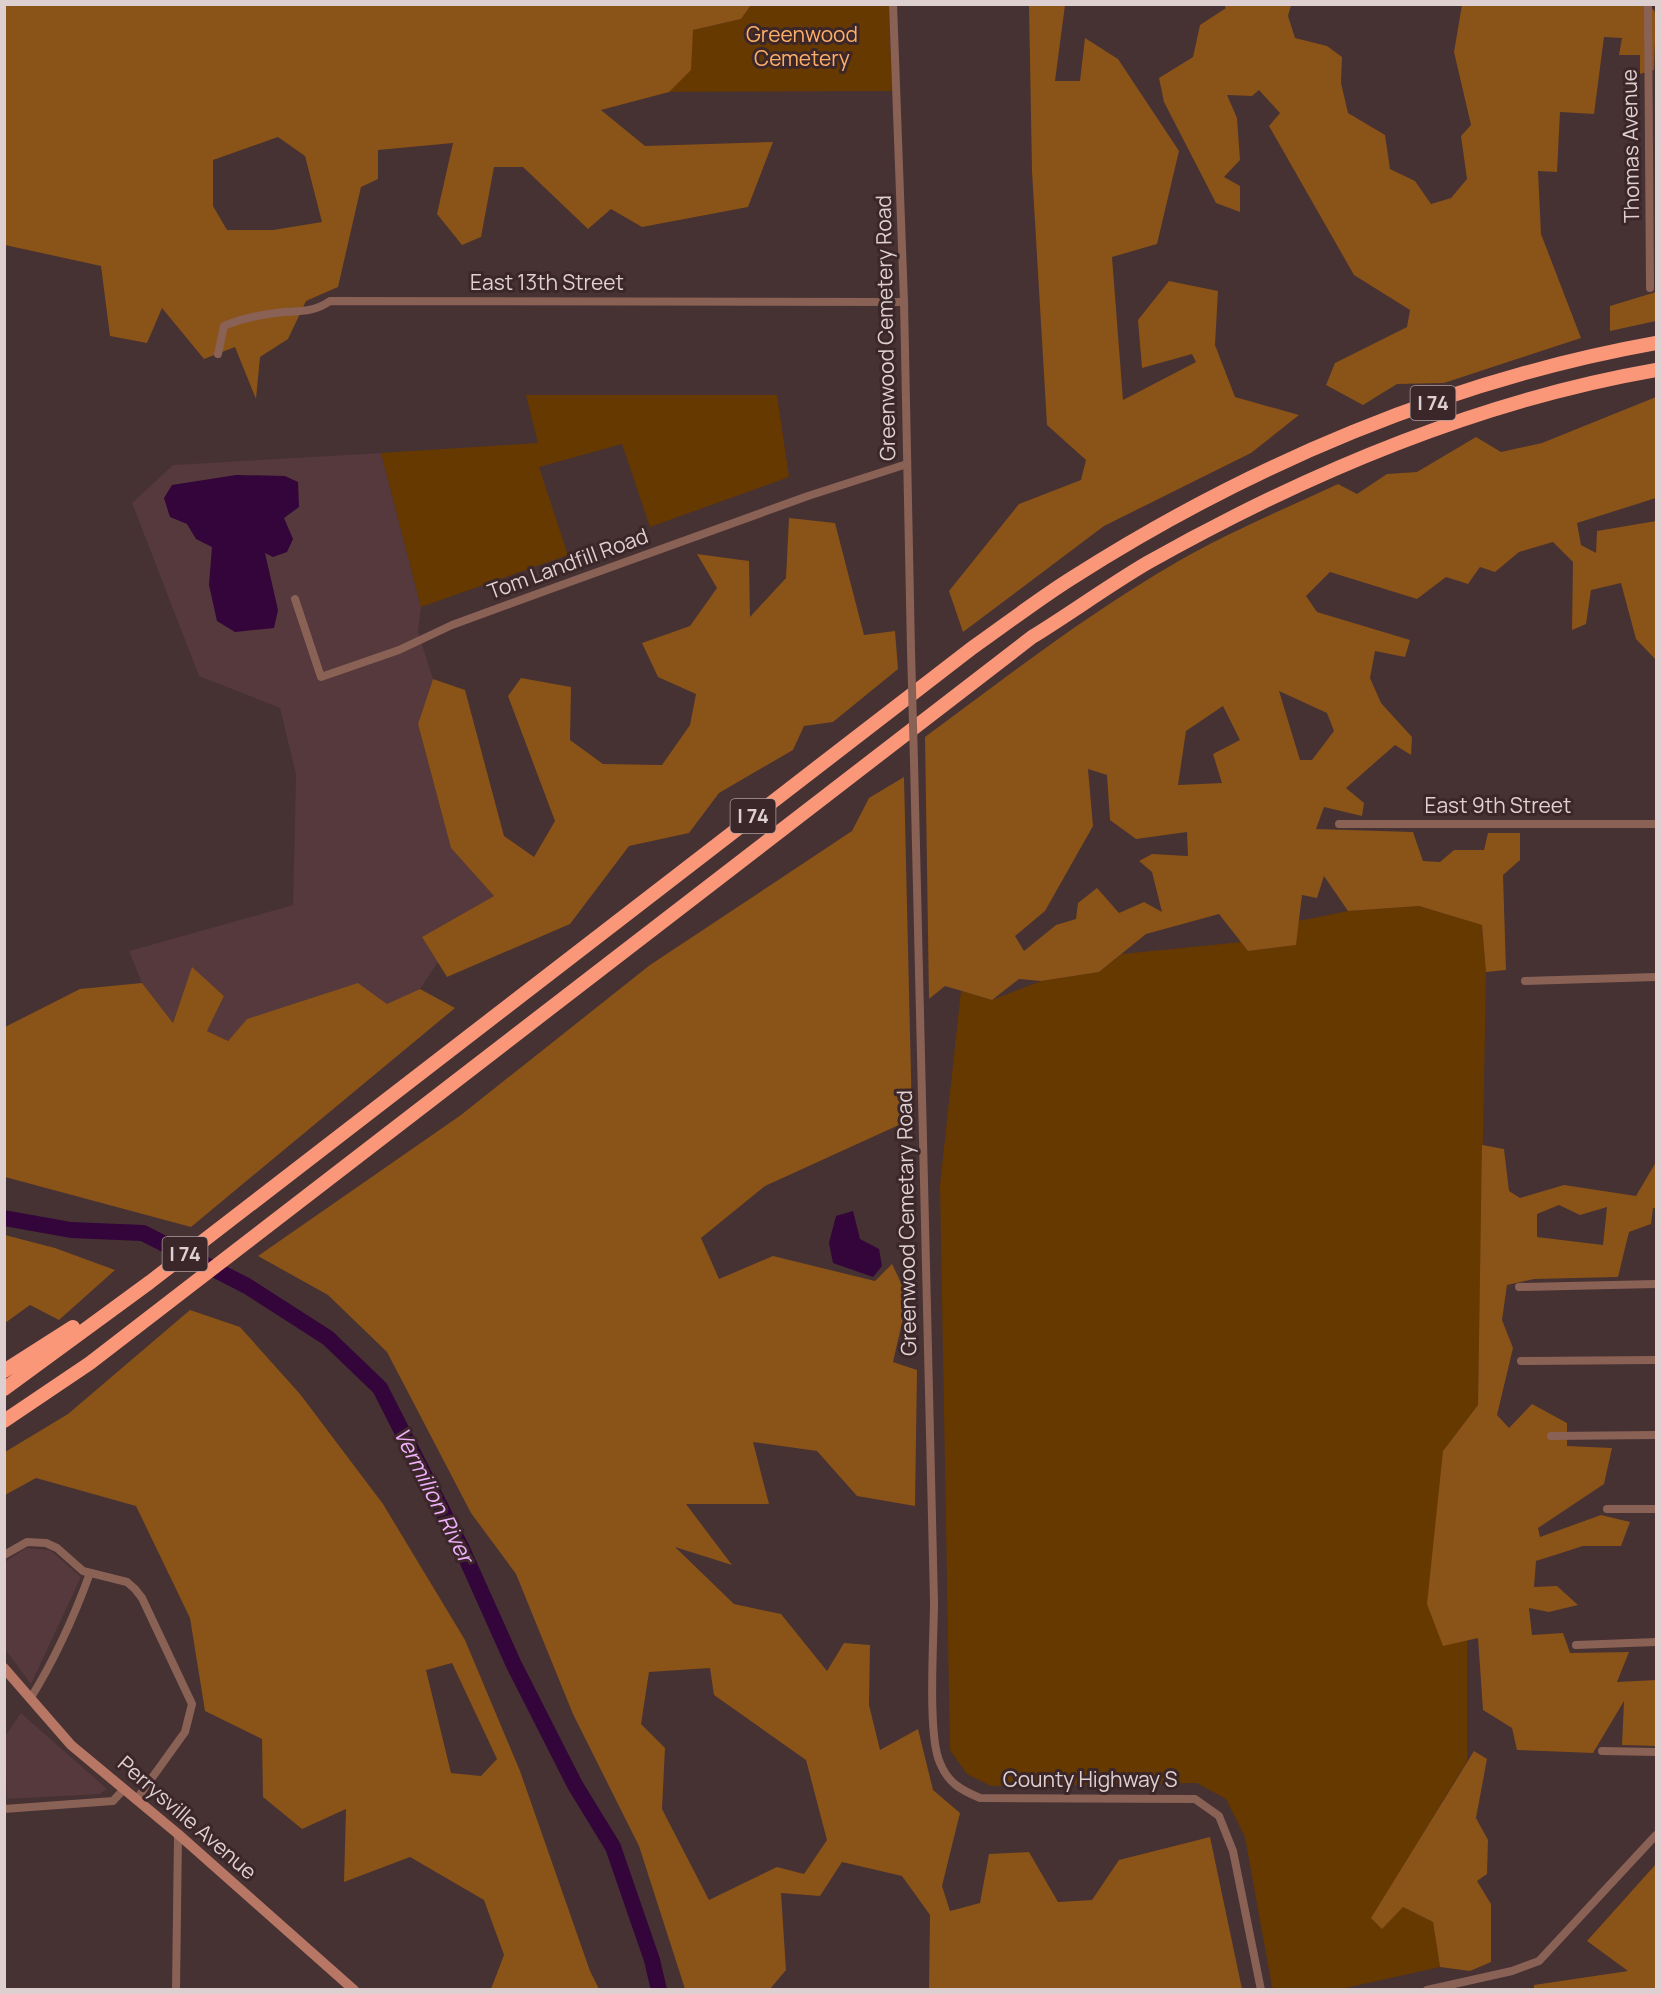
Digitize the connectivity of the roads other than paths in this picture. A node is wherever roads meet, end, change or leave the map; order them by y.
1 (893, 4) edge
2 (1648, 4) edge
3 (1652, 134) edge
4 (1653, 214) edge
5 (1650, 288) dead end
6 (904, 302) junction
7 (1656, 343) edge
8 (218, 354) dead end
9 (1656, 370) edge
10 (907, 464) junction
11 (295, 599) dead end
12 (911, 650) joint
13 (1339, 824) dead end
14 (1656, 824) edge
15 (1656, 977) edge
16 (1525, 981) dead end
17 (1656, 1284) edge
18 (1519, 1287) dead end
19 (61, 1340) junction
20 (1656, 1360) edge
21 (1521, 1361) dead end
22 (90, 1362) junction
23 (4, 1371) edge
24 (4, 1389) edge
25 (4, 1420) edge
26 (4, 1432) edge
27 (1656, 1435) edge
28 (1551, 1436) dead end
29 (1607, 1509) dead end
30 (1656, 1509) edge
31 (4, 1555) edge
32 (90, 1573) junction
33 (1656, 1642) edge
34 (1576, 1645) dead end
35 (4, 1668) edge
36 (30, 1699) junction
37 (1602, 1751) dead end
38 (1656, 1752) edge
39 (124, 1789) junction
40 (957, 1789) joint
41 (136, 1800) junction
42 (4, 1809) edge
43 (178, 1833) junction
44 (1656, 1835) edge
45 (177, 1989) edge
46 (354, 1989) edge
47 (1261, 1989) edge
48 (1427, 1989) edge

1 - 6 street, Greenwood Cemetery Road
2 - 3 street, Thomas Avenue
3 - 4 street, Thomas Avenue
4 - 5 street, Thomas Avenue
6 - 8 street, East 13th Street
6 - 10 street, Greenwood Cemetery Road
7 - 19 highway, I 74
9 - 22 highway, I 74
10 - 11 street, Tom Landfill Road
10 - 12 street, Greenwood Cemetery Road
12 - 40 street, Greenwood Cemetary Road, bridge
13 - 14 street, East 9th Street
15 - 16 street
17 - 18 street
19 - 23 highway
19 - 24 highway, I 74
20 - 21 street
22 - 25 highway, I 74
22 - 26 highway
27 - 28 street
29 - 30 street
31 - 32 street
32 - 36 street
32 - 41 street
33 - 34 street
35 - 36 street, Perrysville Avenue
36 - 39 street, Perrysville Avenue
37 - 38 street
39 - 41 street, Perrysville Avenue
39 - 42 street
40 - 47 street, County Highway S
41 - 43 street, Perrysville Avenue
43 - 45 street
43 - 46 street, Perrysville Avenue
44 - 48 street

